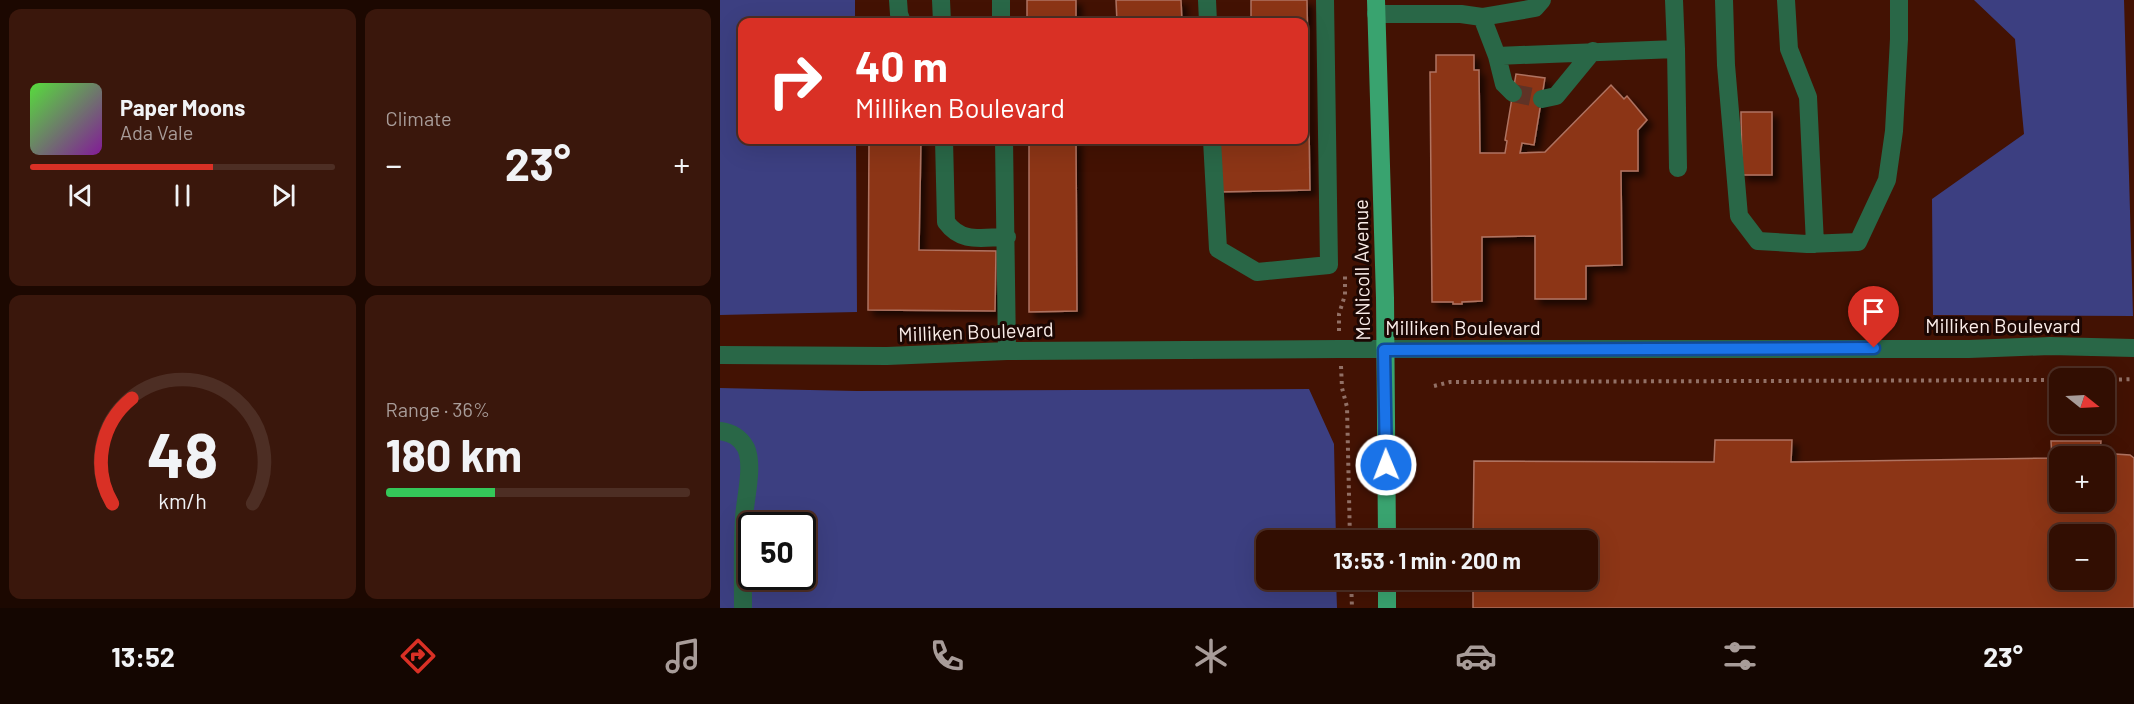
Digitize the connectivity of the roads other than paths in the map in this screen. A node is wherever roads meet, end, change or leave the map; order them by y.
1 (898, 0) edge
2 (941, 0) edge
3 (1001, 0) edge
4 (1207, 0) edge
5 (1325, 0) edge
6 (1542, 0) edge
7 (1674, 0) edge
8 (1724, 0) edge
9 (1786, 0) edge
10 (1899, 0) edge
11 (1376, 7) edge
12 (1482, 17) junction
13 (900, 18) edge
14 (942, 18) edge
15 (1001, 18) edge
16 (1208, 18) edge
17 (1676, 49) junction
18 (1593, 51) junction
19 (1497, 56) junction
20 (1512, 93) dead end
21 (1542, 99) tunnel mouth
22 (944, 144) edge
23 (1004, 144) edge
24 (1212, 144) edge
25 (1678, 168) dead end
26 (1007, 237) junction
27 (1815, 244) junction
28 (2134, 348) edge
29 (1384, 350) junction
30 (1007, 351) junction
31 (720, 355) edge
32 (720, 430) edge
33 (1387, 530) edge
34 (1387, 590) edge
35 (743, 608) edge
36 (1388, 608) edge

1 - 13 street
2 - 14 street
3 - 15 street
4 - 16 street
5 - 24 street
6 - 12 street
7 - 17 street
8 - 27 street
9 - 27 street
10 - 27 street
11 - 12 street
11 - 29 main road, McNicoll Avenue
12 - 19 street
17 - 18 street
17 - 25 street
18 - 19 street
18 - 21 street
19 - 20 street
22 - 26 street
23 - 26 street
26 - 30 street
28 - 29 street, Milliken Boulevard
29 - 30 street, Milliken Boulevard
29 - 33 main road, McNicoll Avenue
30 - 31 street, Milliken Boulevard
32 - 35 street
34 - 36 main road

